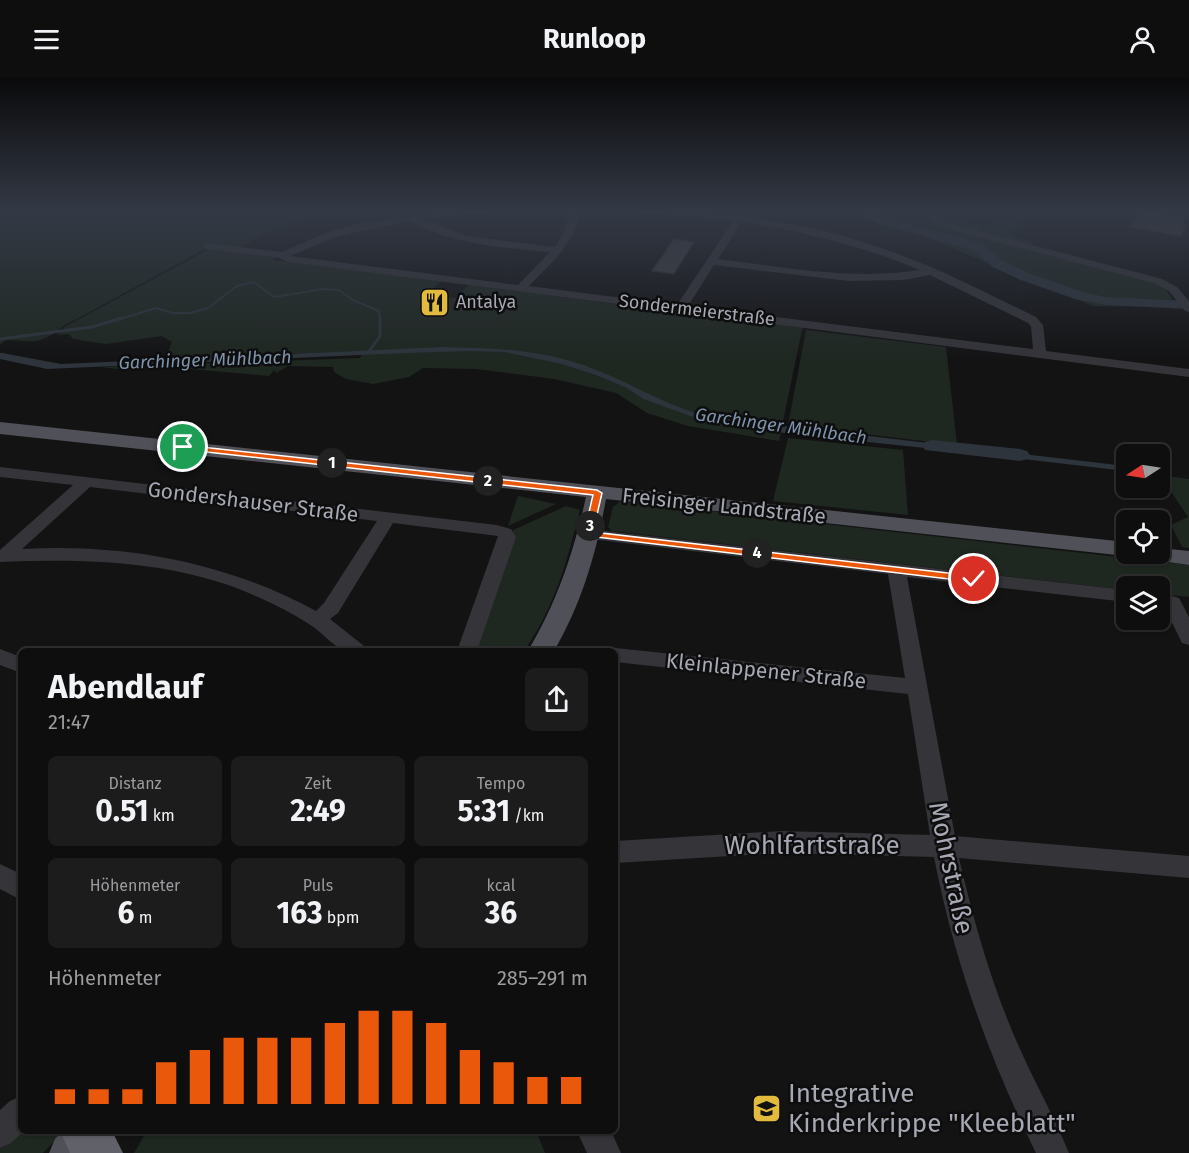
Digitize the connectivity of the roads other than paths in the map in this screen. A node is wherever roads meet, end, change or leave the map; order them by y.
1 (299, 260) edge
2 (547, 260) edge
3 (903, 260) edge
4 (1080, 260) edge
5 (710, 261) joint
6 (930, 272) junction
7 (521, 288) junction
8 (1187, 306) edge
9 (680, 309) junction
10 (1040, 354) junction
11 (1189, 373) edge
12 (0, 428) edge
13 (0, 472) edge
14 (85, 483) junction
15 (597, 493) junction
16 (388, 517) junction
17 (588, 534) junction
18 (1116, 548) edge
19 (2, 556) edge
20 (1170, 556) edge
21 (1189, 558) edge
22 (897, 570) junction
23 (1116, 595) edge
24 (1173, 602) edge
25 (317, 620) junction
26 (1189, 638) edge
27 (353, 648) edge
28 (468, 648) edge
29 (546, 648) edge
30 (618, 655) edge
31 (0, 656) edge
32 (18, 665) edge
33 (917, 687) junction
34 (944, 847) junction
35 (618, 852) edge
36 (1189, 867) edge
37 (0, 875) edge
38 (18, 886) edge
39 (18, 1115) edge
40 (0, 1132) edge
41 (595, 1134) edge
42 (605, 1153) edge
43 (1053, 1153) edge

1 - 7 street, Sondermeierstraße
2 - 7 street
3 - 6 street
4 - 8 street
5 - 6 street
5 - 9 street
6 - 10 street
7 - 9 street, Sondermeierstraße
9 - 10 street, Sondermeierstraße
10 - 11 street, Sondermeierstraße
12 - 15 main road, Freisinger Landstraße
13 - 14 street, Gondershauser Straße
14 - 16 street, Gondershauser Straße
14 - 19 street
15 - 17 main road
15 - 18 main road, Freisinger Landstraße
16 - 25 street
16 - 28 street, Gondershauser Straße
17 - 22 street
17 - 29 main road
19 - 25 street
20 - 21 main road
22 - 23 street
22 - 33 street, Mohrstraße
24 - 26 street
25 - 27 street
30 - 33 street, Kleinlappener Straße
31 - 32 street
33 - 34 street, Mohrstraße
34 - 35 street, Wohlfartstraße
34 - 36 street, Wohlfartstraße
34 - 43 street, Mohrstraße
37 - 38 street
39 - 40 street
41 - 42 street

